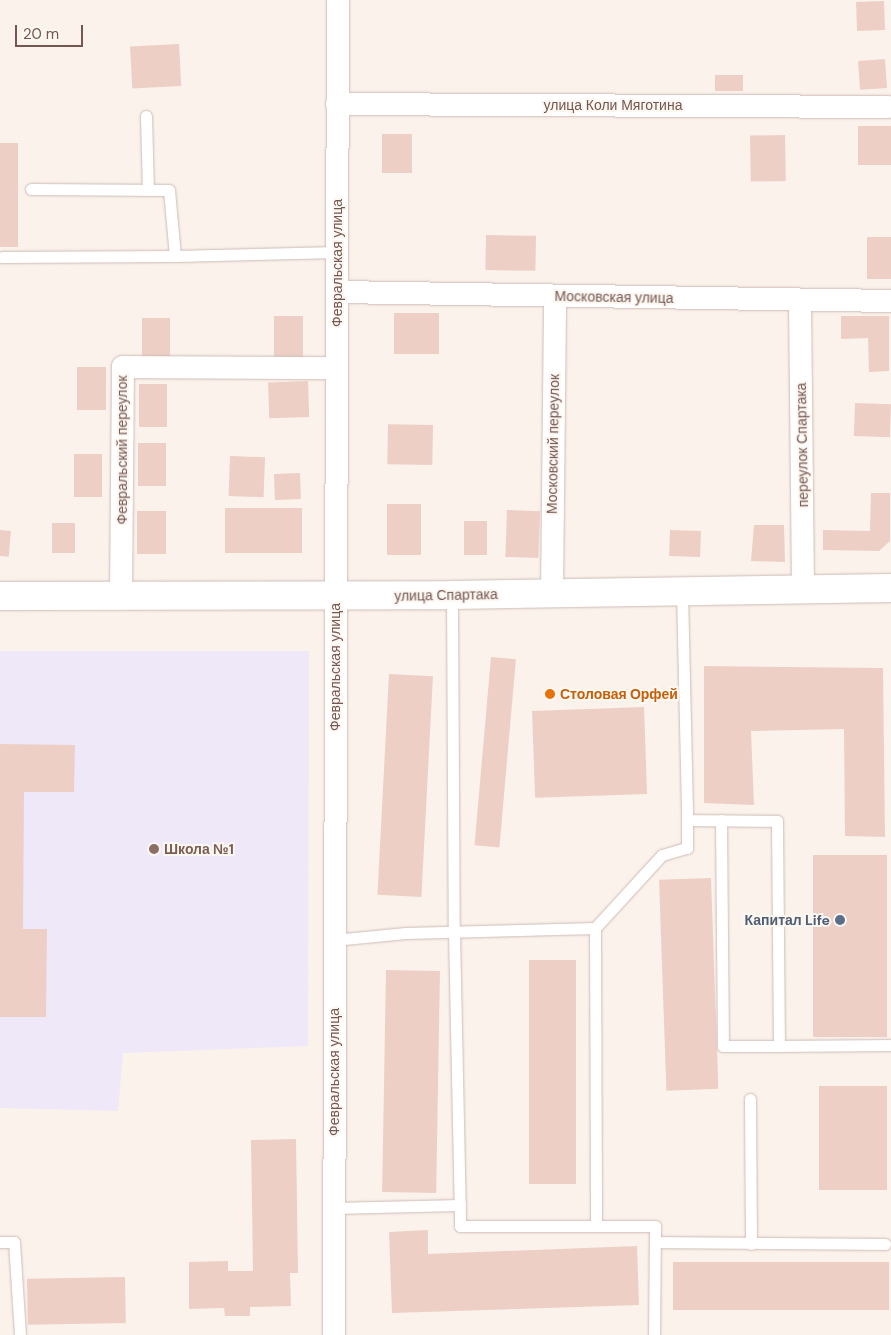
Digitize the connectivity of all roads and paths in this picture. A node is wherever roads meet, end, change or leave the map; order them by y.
1 (338, 0) edge
2 (337, 104) junction
3 (888, 107) dead end
4 (146, 116) dead end
5 (31, 189) dead end
6 (148, 190) junction
7 (337, 252) junction
8 (175, 256) junction
9 (2, 257) dead end
10 (337, 292) junction
11 (555, 296) junction
12 (800, 301) junction
13 (891, 301) edge
14 (336, 368) junction
15 (891, 588) edge
16 (803, 590) junction
17 (682, 591) junction
18 (552, 593) junction
19 (335, 595) junction
20 (0, 596) edge
21 (121, 596) junction
22 (452, 596) junction
23 (687, 820) junction
24 (721, 820) junction
25 (595, 928) junction
26 (454, 932) junction
27 (334, 940) junction
28 (891, 1045) edge
29 (779, 1046) junction
30 (750, 1099) dead end
31 (460, 1204) junction
32 (334, 1208) junction
33 (596, 1226) junction
34 (0, 1242) edge
35 (655, 1242) junction
36 (751, 1244) junction
37 (885, 1244) dead end
38 (20, 1335) edge
39 (334, 1335) edge
40 (654, 1335) edge

1 - 2 street, Февральская улица
2 - 3 street, улица Коли Мяготина
2 - 7 street, Февральская улица
4 - 6 lane
5 - 6 lane
6 - 8 lane
7 - 8 lane
7 - 10 street, Февральская улица
8 - 9 lane
10 - 11 street, Московская улица
10 - 14 street, Февральская улица
11 - 12 street, Московская улица
11 - 18 street, Московский переулок
12 - 13 street, Московская улица
12 - 16 street, переулок Спартака
14 - 19 street, Февральская улица
14 - 21 street, Февральский переулок
15 - 16 street, улица Спартака
16 - 17 street, улица Спартака
17 - 18 street, улица Спартака
17 - 23 lane
18 - 22 street, улица Спартака
19 - 21 street, улица Спартака
19 - 22 street, улица Спартака
19 - 27 street, Февральская улица
20 - 21 street, улица Спартака
22 - 26 lane
23 - 24 lane
23 - 25 lane
24 - 29 lane
24 - 29 lane
25 - 26 lane
25 - 33 lane
26 - 27 lane
26 - 31 lane
27 - 32 street, Февральская улица
28 - 29 lane
30 - 36 lane
31 - 32 lane
31 - 33 lane
32 - 39 street, Февральская улица
33 - 35 lane
34 - 38 lane
35 - 36 lane
35 - 40 lane
36 - 37 lane

